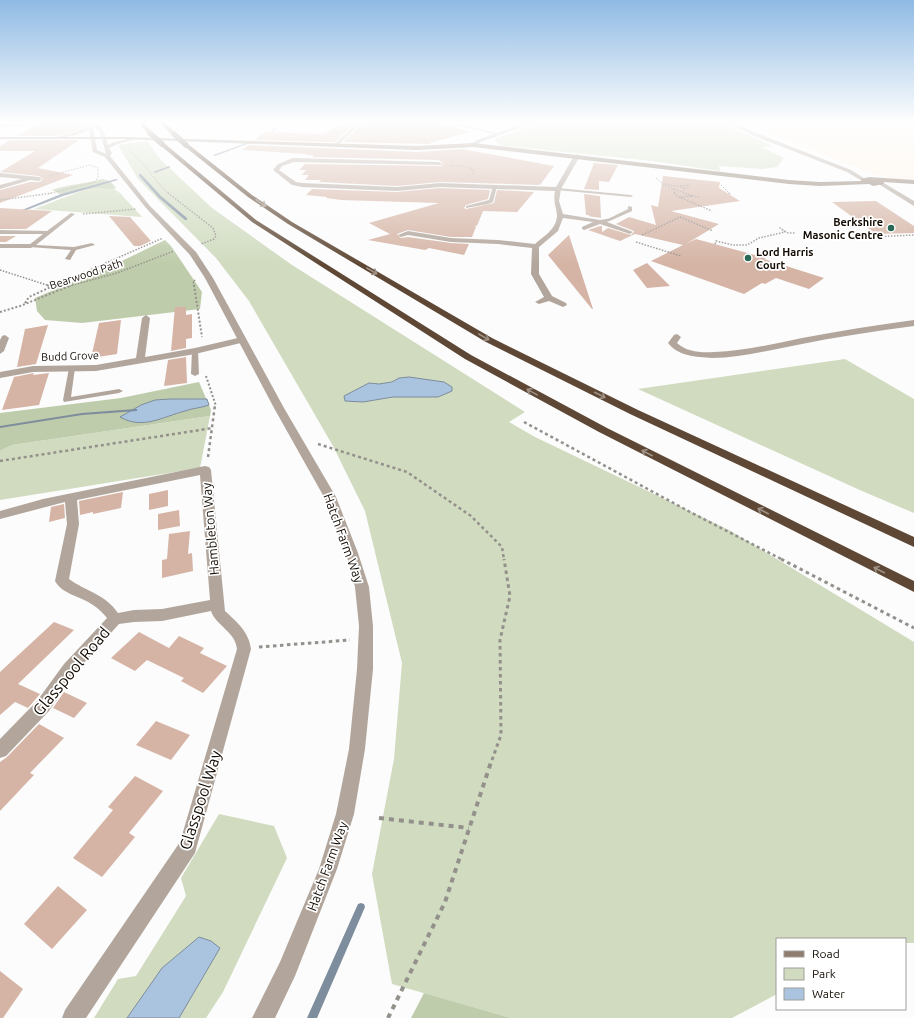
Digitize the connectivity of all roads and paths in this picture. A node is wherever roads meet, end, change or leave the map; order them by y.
1 (74, 170) edge
2 (98, 170) edge
3 (118, 170) edge
4 (148, 170) edge
5 (192, 170) edge
6 (217, 170) edge
7 (276, 170) edge
8 (472, 170) edge
9 (569, 170) edge
10 (687, 170) edge
11 (842, 170) edge
12 (0, 175) edge
13 (654, 175) dead end
14 (31, 178) junction
15 (39, 179) joint
16 (873, 182) junction
17 (911, 182) edge
18 (474, 184) junction
19 (668, 185) junction
20 (690, 185) dead end
21 (495, 186) junction
22 (680, 186) junction
23 (0, 188) edge
24 (684, 188) junction
25 (690, 188) dead end
26 (558, 189) junction
27 (674, 189) junction
28 (685, 192) junction
29 (631, 196) dead end
30 (677, 196) junction
31 (692, 196) junction
32 (700, 197) dead end
33 (0, 200) edge
34 (914, 204) edge
35 (148, 207) junction
36 (468, 207) dead end
37 (630, 207) dead end
38 (712, 211) dead end
39 (73, 214) joint
40 (560, 216) junction
41 (610, 219) joint
42 (600, 222) junction
43 (584, 228) dead end
44 (712, 231) dead end
45 (0, 232) edge
46 (404, 232) dead end
47 (630, 232) dead end
48 (796, 232) dead end
49 (48, 233) junction
50 (914, 236) edge
51 (165, 237) dead end
52 (638, 237) dead end
53 (870, 237) dead end
54 (632, 240) dead end
55 (200, 244) dead end
56 (716, 244) dead end
57 (92, 245) dead end
58 (0, 246) edge
59 (31, 246) junction
60 (536, 246) junction
61 (74, 249) junction
62 (177, 250) dead end
63 (681, 256) dead end
64 (68, 260) dead end
65 (0, 270) edge
66 (197, 280) dead end
67 (53, 287) junction
68 (550, 298) junction
69 (539, 302) dead end
70 (25, 304) junction
71 (562, 305) dead end
72 (0, 312) edge
73 (146, 318) dead end
74 (914, 323) edge
75 (677, 337) dead end
76 (5, 338) dead end
77 (242, 340) junction
78 (203, 343) dead end
79 (0, 351) edge
80 (195, 351) junction
81 (140, 361) junction
82 (72, 368) junction
83 (206, 369) dead end
84 (195, 374) dead end
85 (0, 375) edge
86 (119, 391) dead end
87 (524, 422) dead end
88 (213, 428) junction
89 (318, 444) dead end
90 (0, 461) edge
91 (205, 470) junction
92 (71, 497) junction
93 (0, 515) edge
94 (914, 542) edge
95 (914, 587) edge
96 (217, 604) junction
97 (114, 619) junction
98 (914, 628) edge
99 (366, 639) junction
100 (244, 649) junction
101 (0, 750) edge
102 (378, 818) dead end
103 (469, 828) junction
104 (73, 1018) edge
105 (263, 1018) edge
106 (388, 1018) edge

1 - 15 path
2 - 33 path
3 - 35 street, Hatch Farm Way
4 - 55 path
95 -> 5 highway, bridge
6 -> 94 highway, bridge
7 - 18 street
8 - 18 path
9 - 26 street
10 - 16 main road
11 - 16 street
12 - 14 street
13 - 19 path
14 - 15 street
14 - 23 street
16 - 17 main road
16 - 34 street
18 - 21 street
19 - 22 path
19 - 27 path
20 - 22 path
21 - 26 street
21 - 36 lane
22 - 24 path
24 - 25 path
24 - 28 path
26 - 29 lane
26 - 40 street
27 - 28 path
27 - 30 path
28 - 31 path
30 - 31 path
30 - 38 path
31 - 32 path
35 - 39 path
35 - 77 street, Hatch Farm Way
37 - 41 lane
39 - 49 lane
40 - 42 street
40 - 60 street
41 - 42 street
42 - 43 street
42 - 47 street
44 - 52 path
45 - 49 lane
46 - 60 street
48 - 56 path
49 - 59 lane
50 - 53 path
51 - 67 path
54 - 63 path
57 - 61 lane
58 - 59 street
59 - 61 lane
60 - 68 street
61 - 64 lane
62 - 70 path, Bearwood Path
65 - 67 path
66 - 78 path
67 - 70 path
68 - 69 street
68 - 71 street
70 - 72 path, Bearwood Path
73 - 81 street
74 - 75 street
76 - 79 street
77 - 80 street, Budd Grove
77 - 99 street, Hatch Farm Way
80 - 81 street, Budd Grove
80 - 84 lane
81 - 82 street, Budd Grove
82 - 85 street, Budd Grove
82 - 86 lane
83 - 88 path
87 - 98 path
88 - 90 path
88 - 91 path
89 - 103 path
91 - 92 street, Hambleton Way
91 - 96 street, Hambleton Way
92 - 93 street, Hambleton Way
92 - 97 street
96 - 97 street, Glasspool Road
96 - 100 street
97 - 101 street, Glasspool Road
99 - 100 path
99 - 105 street, Hatch Farm Way
100 - 104 street, Glasspool Way
102 - 103 path
103 - 106 path

